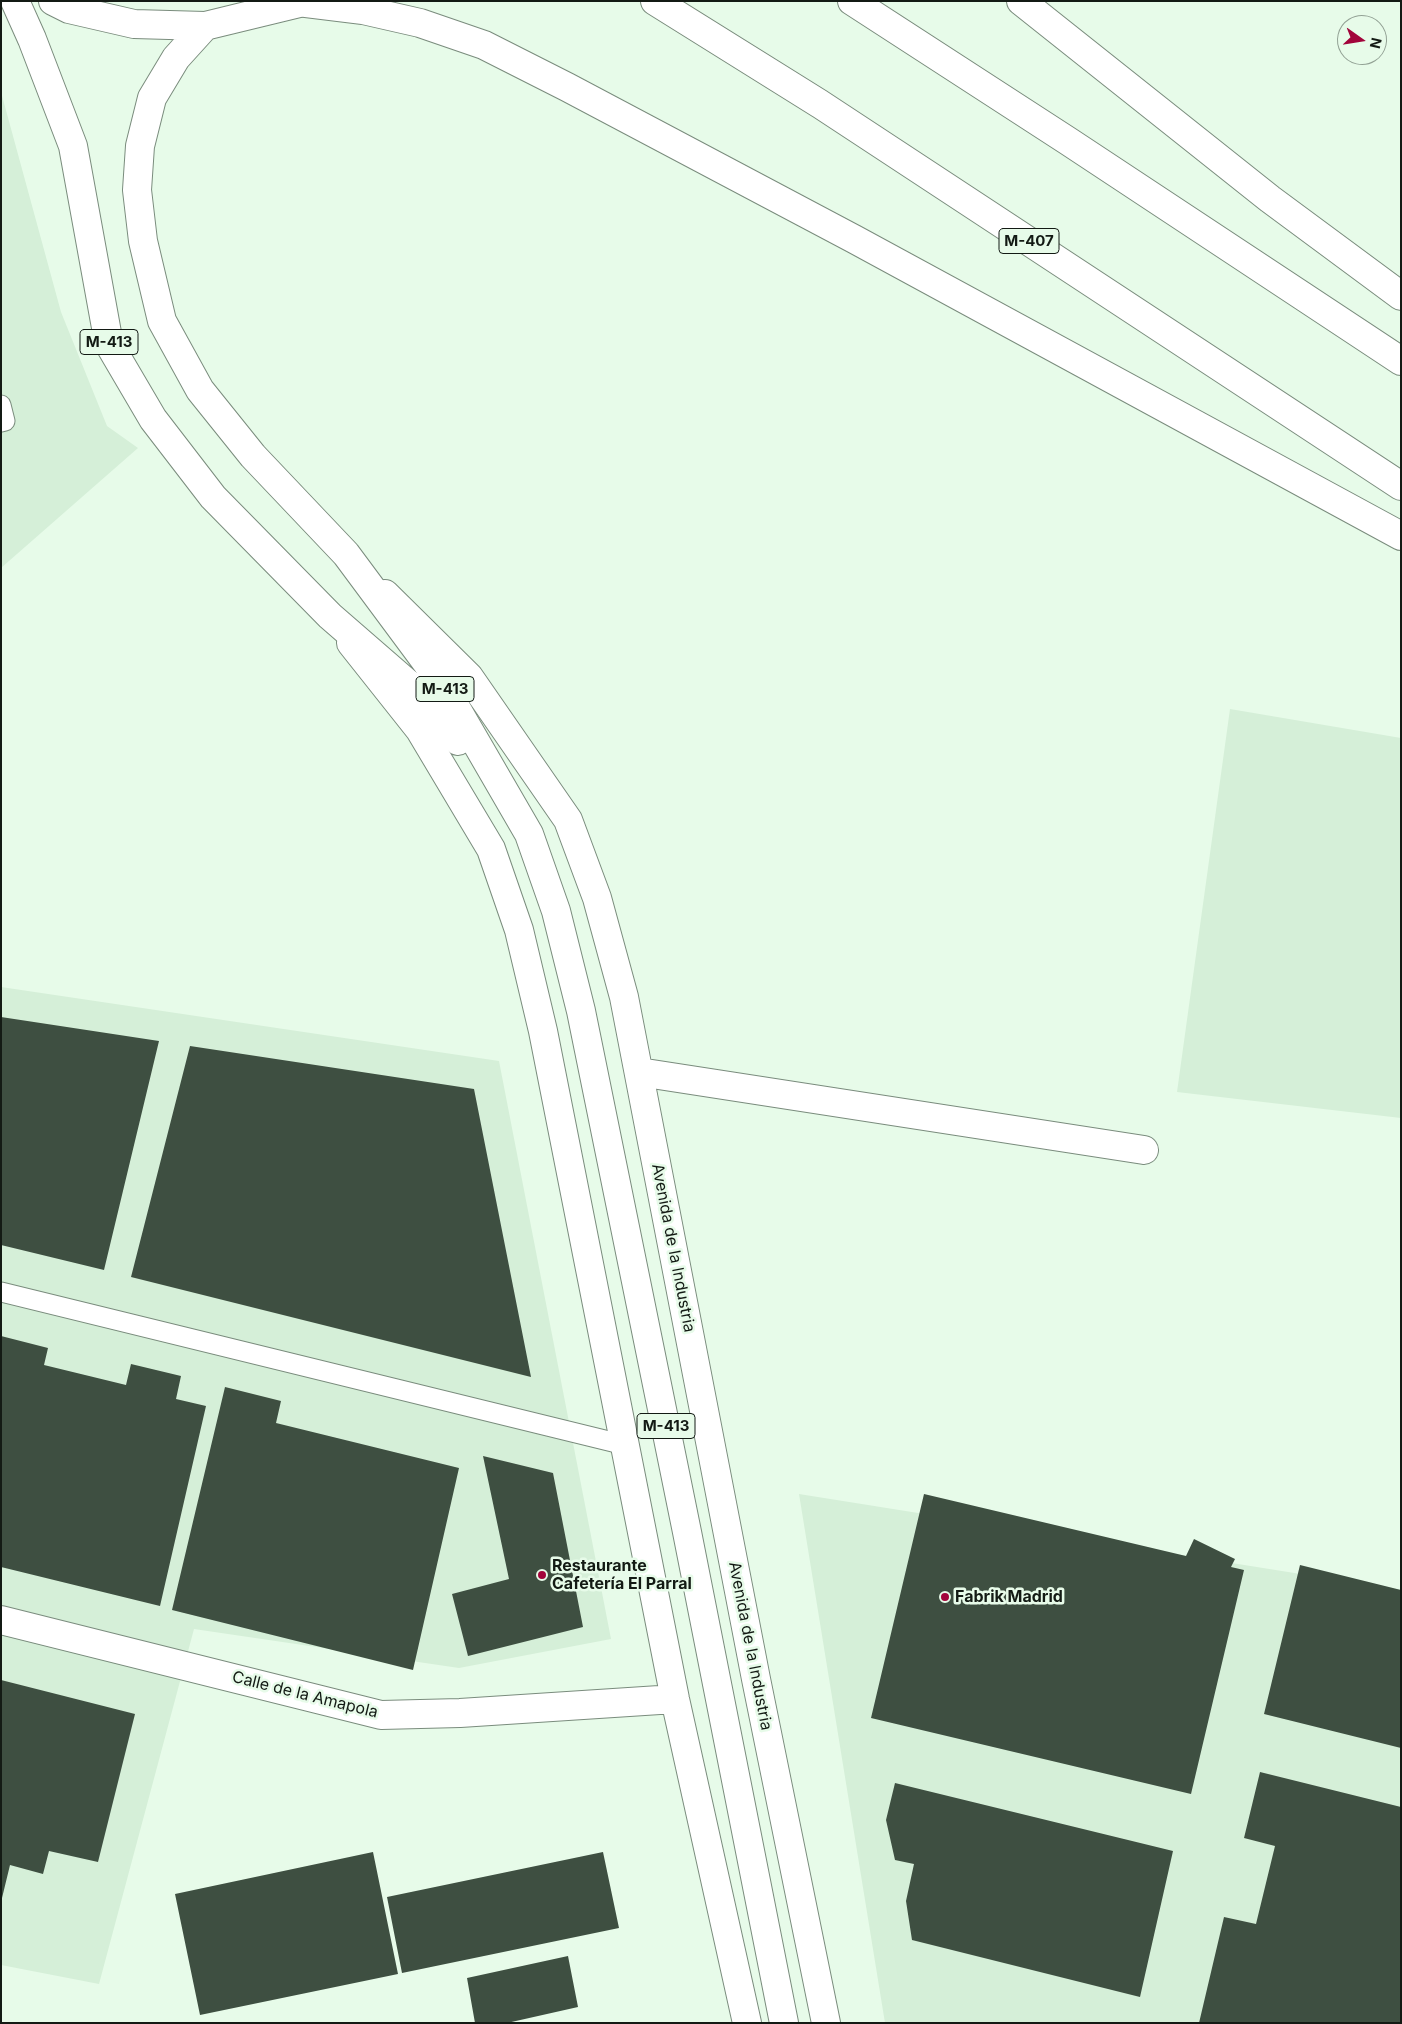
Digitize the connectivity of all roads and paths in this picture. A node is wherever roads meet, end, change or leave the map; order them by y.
1 (15, 1) edge
2 (52, 1) edge
3 (654, 1) edge
4 (852, 1) edge
5 (1021, 1) edge
6 (307, 2) edge
7 (205, 26) junction
8 (1401, 296) edge
9 (1401, 361) edge
10 (1, 405) edge
11 (1, 422) edge
12 (1401, 486) edge
13 (1401, 536) edge
14 (346, 554) junction
15 (330, 616) junction
16 (529, 834) junction
17 (639, 1072) junction
18 (1144, 1150) dead end
19 (1, 1292) edge
20 (625, 1445) junction
21 (1, 1620) edge
22 (675, 1698) junction
23 (747, 2023) edge
24 (784, 2023) edge
25 (826, 2023) edge

1 - 15 main road, M-413
2 - 7 main road
3 - 12 main road, M-407
4 - 9 main road
5 - 8 main road
6 - 7 main road
6 - 13 main road
7 - 14 main road, M-413
10 - 11 lane
14 - 16 main road, M-413
14 - 17 main road, Avenida de la Industria
15 - 16 main road, M-413
15 - 20 main road
16 - 24 main road, M-413
17 - 18 main road
17 - 25 main road, Avenida de la Industria
19 - 20 lane
20 - 22 main road
21 - 22 main road, Calle de la Amapola
22 - 23 main road

